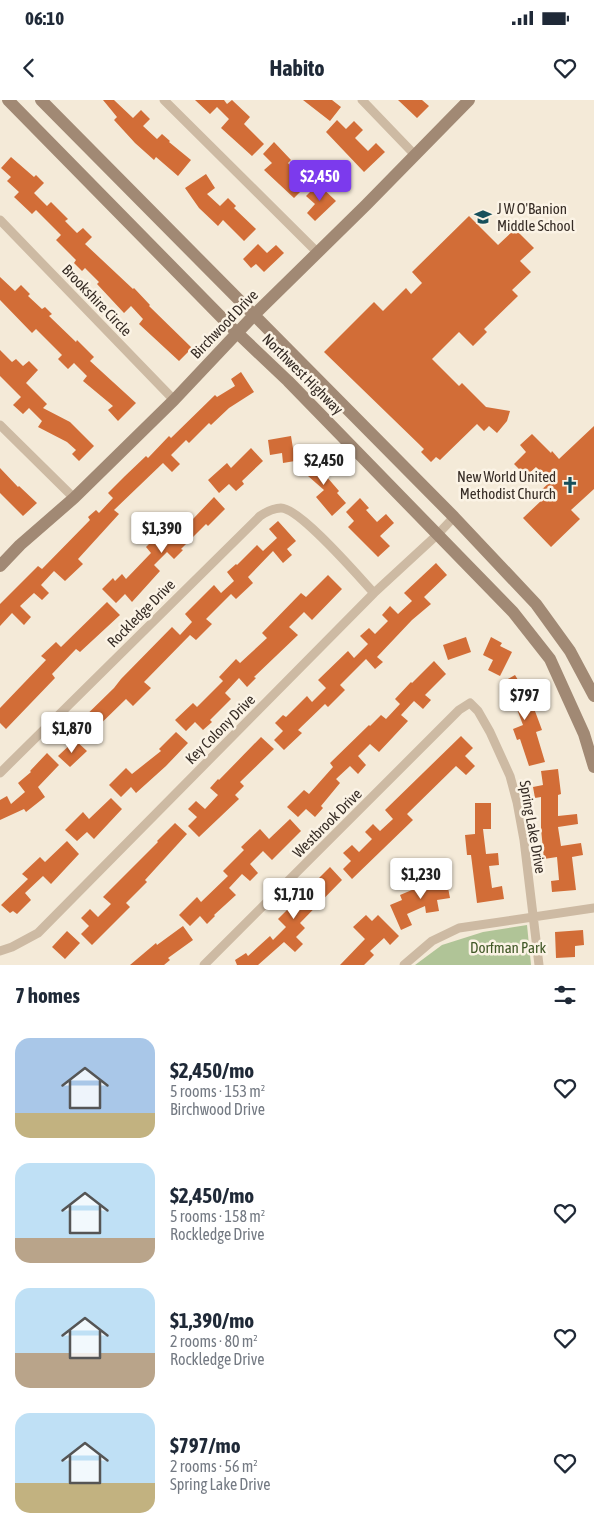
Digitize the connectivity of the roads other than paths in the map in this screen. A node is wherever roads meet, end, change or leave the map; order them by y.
1 (8, 100) edge
2 (41, 100) edge
3 (164, 100) edge
4 (362, 100) edge
5 (469, 100) edge
6 (414, 154) junction
7 (0, 220) edge
8 (317, 252) junction
9 (254, 315) junction
10 (238, 333) junction
11 (174, 400) junction
12 (0, 425) edge
13 (74, 498) junction
14 (454, 516) junction
15 (438, 534) junction
16 (0, 566) edge
17 (374, 593) junction
18 (594, 696) edge
19 (470, 703) joint
20 (594, 767) edge
21 (0, 773) edge
22 (594, 908) edge
23 (533, 916) junction
24 (0, 951) edge
25 (204, 965) edge
26 (404, 965) edge
27 (539, 965) edge

1 - 10 main road, Northwest Highway
2 - 9 main road, Northwest Highway
3 - 8 street
4 - 6 street
5 - 6 main road, Birchwood Drive
6 - 8 main road, Birchwood Drive
7 - 11 street, Brookshire Circle
8 - 9 main road, Birchwood Drive
9 - 10 main road, Birchwood Drive
9 - 14 main road, Northwest Highway
10 - 11 main road, Birchwood Drive
10 - 15 main road, Northwest Highway
11 - 13 main road, Birchwood Drive
12 - 13 street
13 - 16 main road, Birchwood Drive
14 - 15 street, Key Colony Drive
14 - 18 main road, Northwest Highway
15 - 17 street, Key Colony Drive
15 - 20 main road, Northwest Highway
17 - 21 street, Rockledge Drive
17 - 24 street, Key Colony Drive
19 - 23 street, Spring Lake Drive
19 - 25 street, Westbrook Drive
22 - 23 street
23 - 26 street
23 - 27 street, Spring Lake Drive

